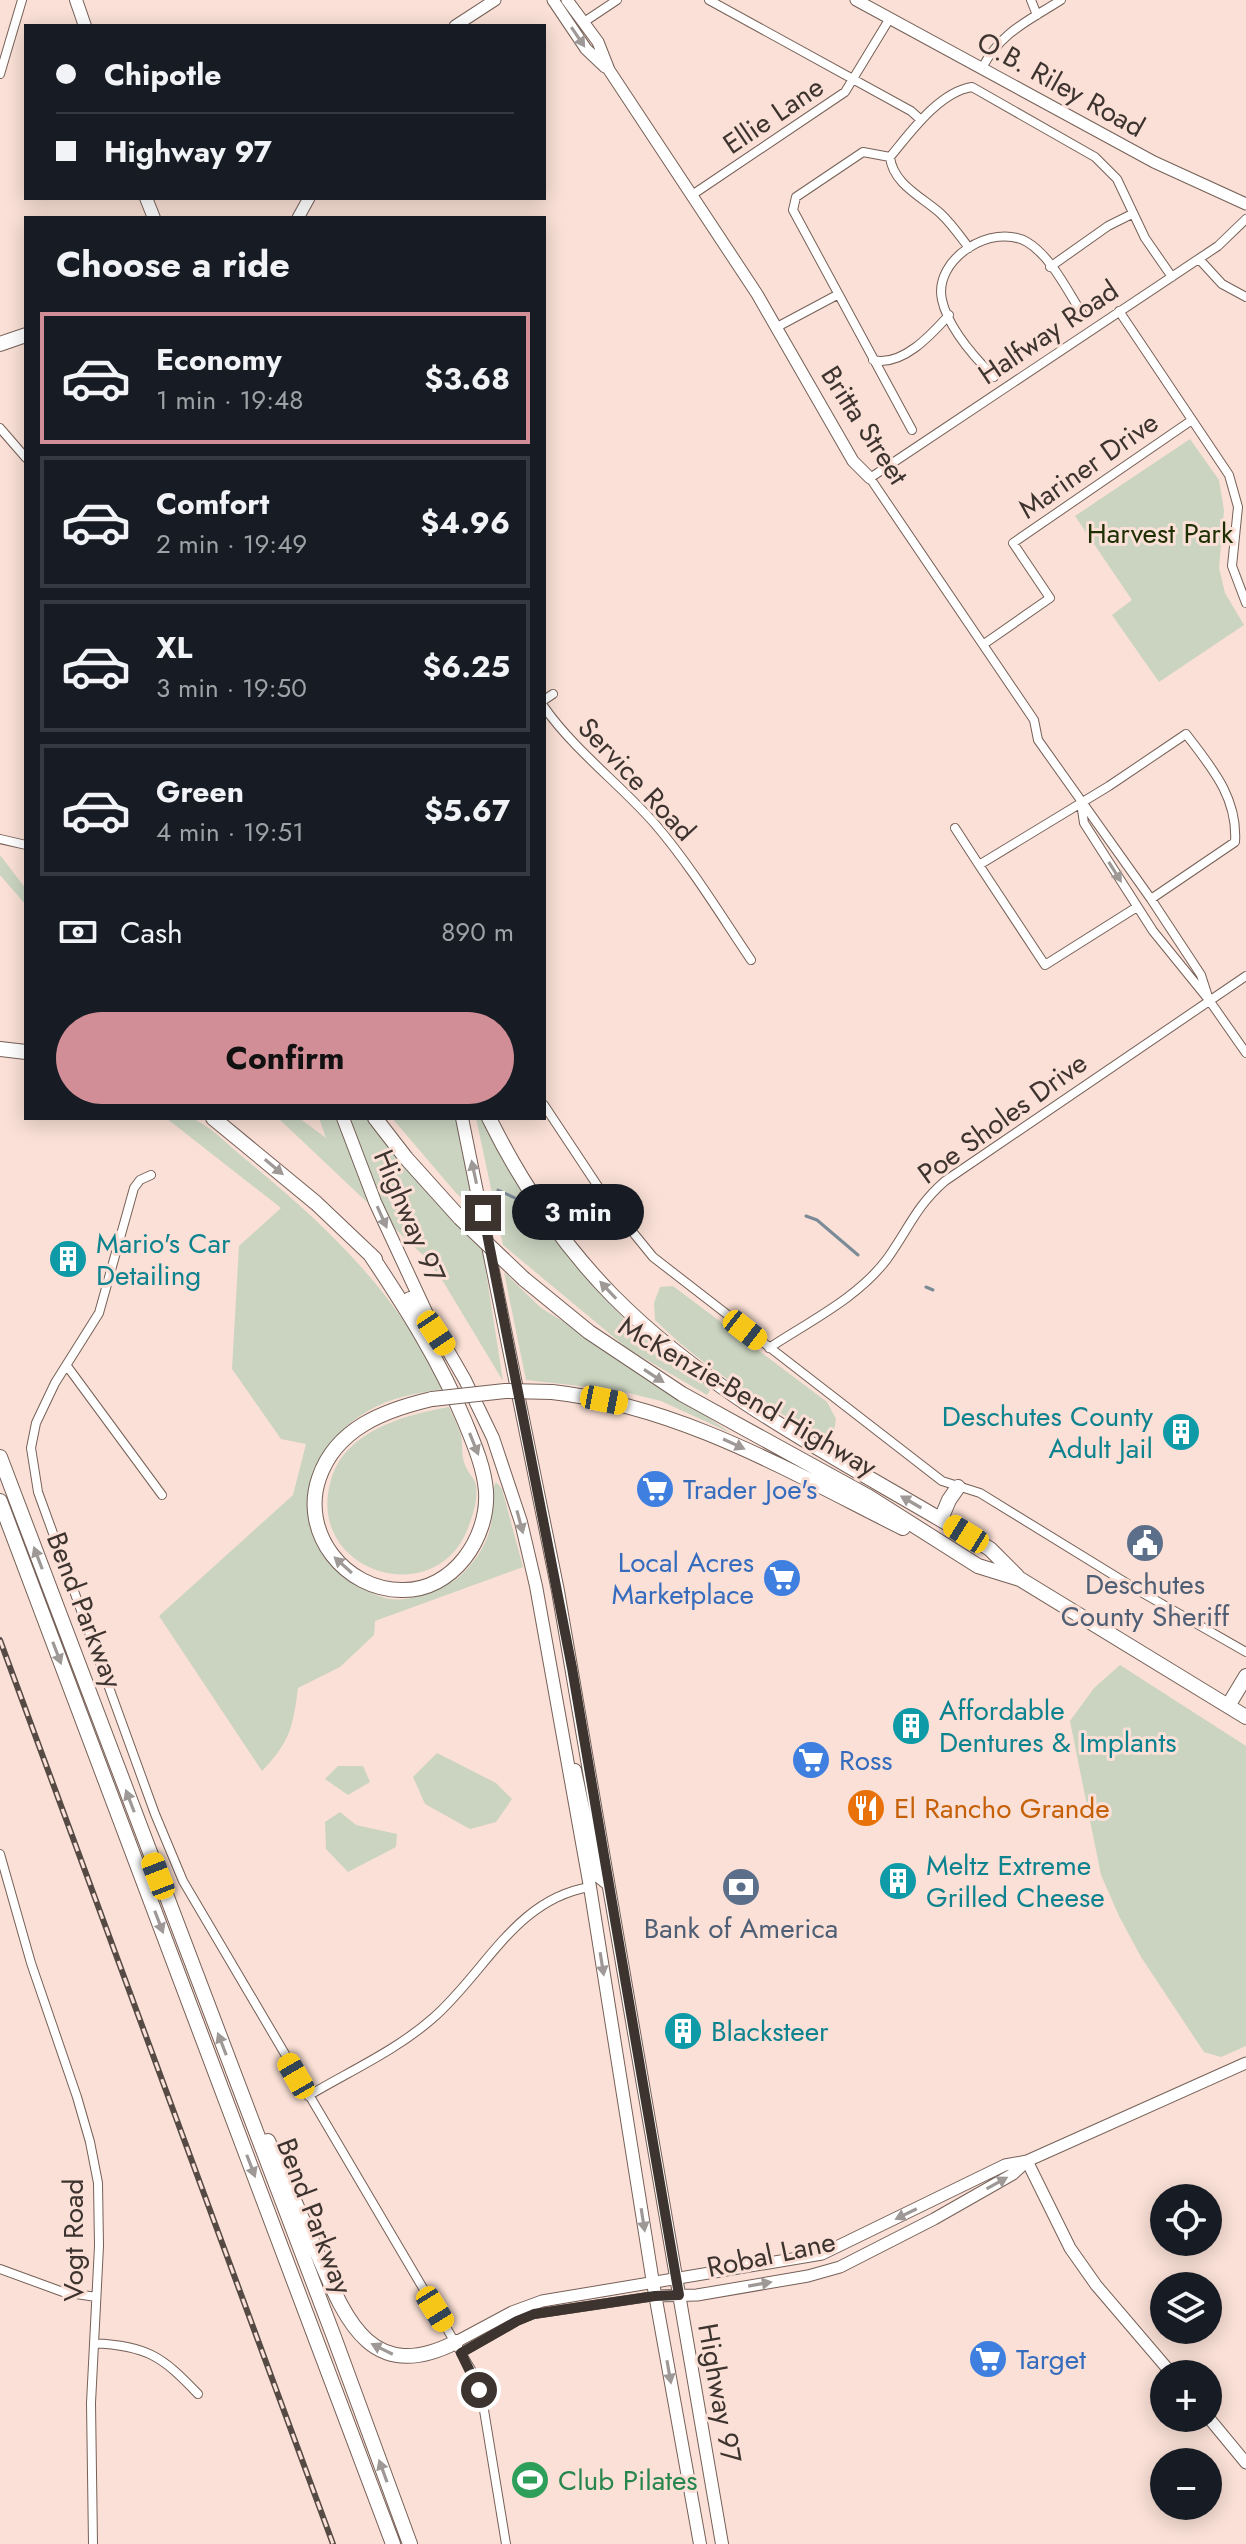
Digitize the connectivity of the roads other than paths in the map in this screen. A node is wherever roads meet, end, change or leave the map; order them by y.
1 (22, 0) edge
2 (76, 0) edge
3 (495, 0) edge
4 (553, 0) edge
5 (567, 0) edge
6 (617, 0) edge
7 (709, 0) edge
8 (856, 0) edge
9 (1031, 0) edge
10 (1061, 0) edge
11 (1037, 15) junction
12 (890, 18) junction
13 (584, 22) junction
14 (84, 24) edge
15 (458, 24) edge
16 (982, 68) junction
17 (609, 70) junction
18 (0, 74) edge
19 (854, 80) junction
20 (921, 120) junction
21 (890, 157) junction
22 (692, 195) junction
23 (1246, 204) edge
24 (1132, 214) junction
25 (1246, 219) edge
26 (969, 248) junction
27 (1199, 259) junction
28 (1050, 267) junction
29 (1172, 277) junction
30 (837, 295) junction
31 (1246, 297) edge
32 (1119, 311) junction
33 (949, 315) junction
34 (1083, 315) dead end
35 (777, 327) junction
36 (24, 336) edge
37 (0, 344) edge
38 (873, 360) junction
39 (994, 377) dead end
40 (1192, 420) junction
41 (0, 428) edge
42 (912, 430) dead end
43 (24, 456) edge
44 (870, 478) junction
45 (1242, 507) edge
46 (1246, 603) edge
47 (984, 644) junction
48 (553, 694) dead end
49 (546, 699) edge
50 (546, 710) edge
51 (1081, 803) junction
52 (955, 828) dead end
53 (0, 839) edge
54 (24, 845) edge
55 (979, 865) junction
56 (1151, 899) junction
57 (1137, 907) junction
58 (751, 960) dead end
59 (1246, 976) edge
60 (1209, 1000) junction
61 (0, 1049) edge
62 (24, 1052) edge
63 (1246, 1053) edge
64 (546, 1108) edge
65 (215, 1120) edge
66 (344, 1120) edge
67 (377, 1120) edge
68 (462, 1120) edge
69 (490, 1120) edge
70 (151, 1175) dead end
71 (370, 1254) junction
72 (446, 1348) junction
73 (769, 1348) junction
74 (67, 1366) junction
75 (0, 1457) edge
76 (958, 1487) junction
77 (162, 1495) dead end
78 (0, 1501) edge
79 (941, 1519) junction
80 (978, 1566) junction
81 (1020, 1579) junction
82 (1246, 1652) edge
83 (1246, 1676) edge
84 (1228, 1706) junction
85 (1246, 1717) edge
86 (561, 1725) junction
87 (0, 1854) edge
88 (608, 1884) junction
89 (590, 1887) junction
90 (5, 1889) edge
91 (1246, 2063) edge
92 (238, 2086) junction
93 (308, 2096) junction
94 (1027, 2161) junction
95 (0, 2269) edge
96 (676, 2279) junction
97 (654, 2290) junction
98 (679, 2295) junction
99 (96, 2297) junction
100 (94, 2343) junction
101 (458, 2347) junction
102 (1160, 2360) edge
103 (198, 2394) dead end
104 (1220, 2432) edge
105 (1246, 2463) edge
106 (93, 2544) edge
107 (393, 2544) edge
108 (410, 2544) edge
109 (506, 2544) edge
110 (700, 2544) edge
111 (722, 2544) edge

1 - 18 street
2 - 14 main road
3 - 15 street
4 -> 17 street, Britta Street
5 - 13 street, Britta Street
6 - 13 street
7 - 19 street
8 - 12 street, O.B. Riley Road
9 - 11 street
10 - 11 street
11 - 16 street
12 - 16 street, O.B. Riley Road
12 - 19 street, Ellie Lane
13 - 17 street, Britta Street
16 - 23 street, O.B. Riley Road
17 - 22 street, Britta Street
19 - 20 street
19 - 22 street, Ellie Lane
20 - 21 street
20 - 24 street
21 - 26 street
21 - 30 street
22 - 35 street, Britta Street
24 - 28 street
24 - 29 street
25 - 27 street, Halfway Road
26 - 28 street
26 - 33 street
27 - 29 street, Halfway Road
27 - 31 street
28 - 34 street
29 - 32 street, Halfway Road
30 - 35 street
30 - 38 street
32 - 40 street
32 - 44 street, Halfway Road
33 - 38 street
33 - 39 street
35 - 44 street, Britta Street
36 - 37 highway
38 - 42 street
40 - 45 street
40 - 47 street, Mariner Drive
41 - 43 street
44 - 47 street, Britta Street
45 - 46 street
47 - 51 street, Britta Street
48 - 49 street
50 - 58 street, Service Road
51 - 55 street
51 - 56 street, Britta Street
51 - 56 street
51 -> 57 street, Britta Street
52 - 55 street
53 - 54 street
55 - 57 street
56 - 60 street, Britta Street
57 - 60 street, Britta Street
59 - 60 street, Poe Sholes Drive
60 - 63 street, Britta Street
60 - 73 street, Poe Sholes Drive
61 - 62 highway
64 - 73 street
65 -> 71 highway
66 -> 72 main road, Highway 97
67 -> 80 highway, McKenzie-Bend Highway, bridge
88 -> 68 main road, Highway 97
79 -> 69 highway, McKenzie-Bend Highway
70 - 74 street
71 - 72 highway
71 -> 80 highway, bridge
72 -> 86 main road, Highway 97
73 - 76 street
74 - 77 street
74 - 93 street
92 -> 75 highway, Bend Parkway
76 - 79 highway
76 - 82 street
78 -> 107 highway, Bend Parkway
79 - 81 highway, McKenzie-Bend Highway
80 - 81 highway, McKenzie-Bend Highway
81 - 84 highway, McKenzie-Bend Highway
83 - 84 highway
84 - 85 highway, McKenzie-Bend Highway
86 - 88 main road
86 - 89 main road, Highway 97
87 - 90 street, Vogt Road
88 - 96 main road, Highway 97
89 - 93 street
89 -> 97 main road, Highway 97
90 - 99 street, Vogt Road
91 - 94 street, Robal Lane
101 -> 92 highway
108 -> 92 highway, Bend Parkway
93 - 101 street
94 -> 96 street, Robal Lane
98 -> 94 street, Robal Lane
94 - 102 street
95 - 99 street
96 - 97 street, Robal Lane
96 - 98 main road, Highway 97
97 - 98 street, Robal Lane
97 - 101 street, Robal Lane
97 -> 110 main road, Highway 97
98 - 111 main road, Highway 97
99 - 100 street, Vogt Road
100 - 103 street
100 - 106 street, Vogt Road
101 - 109 street
104 - 105 street

